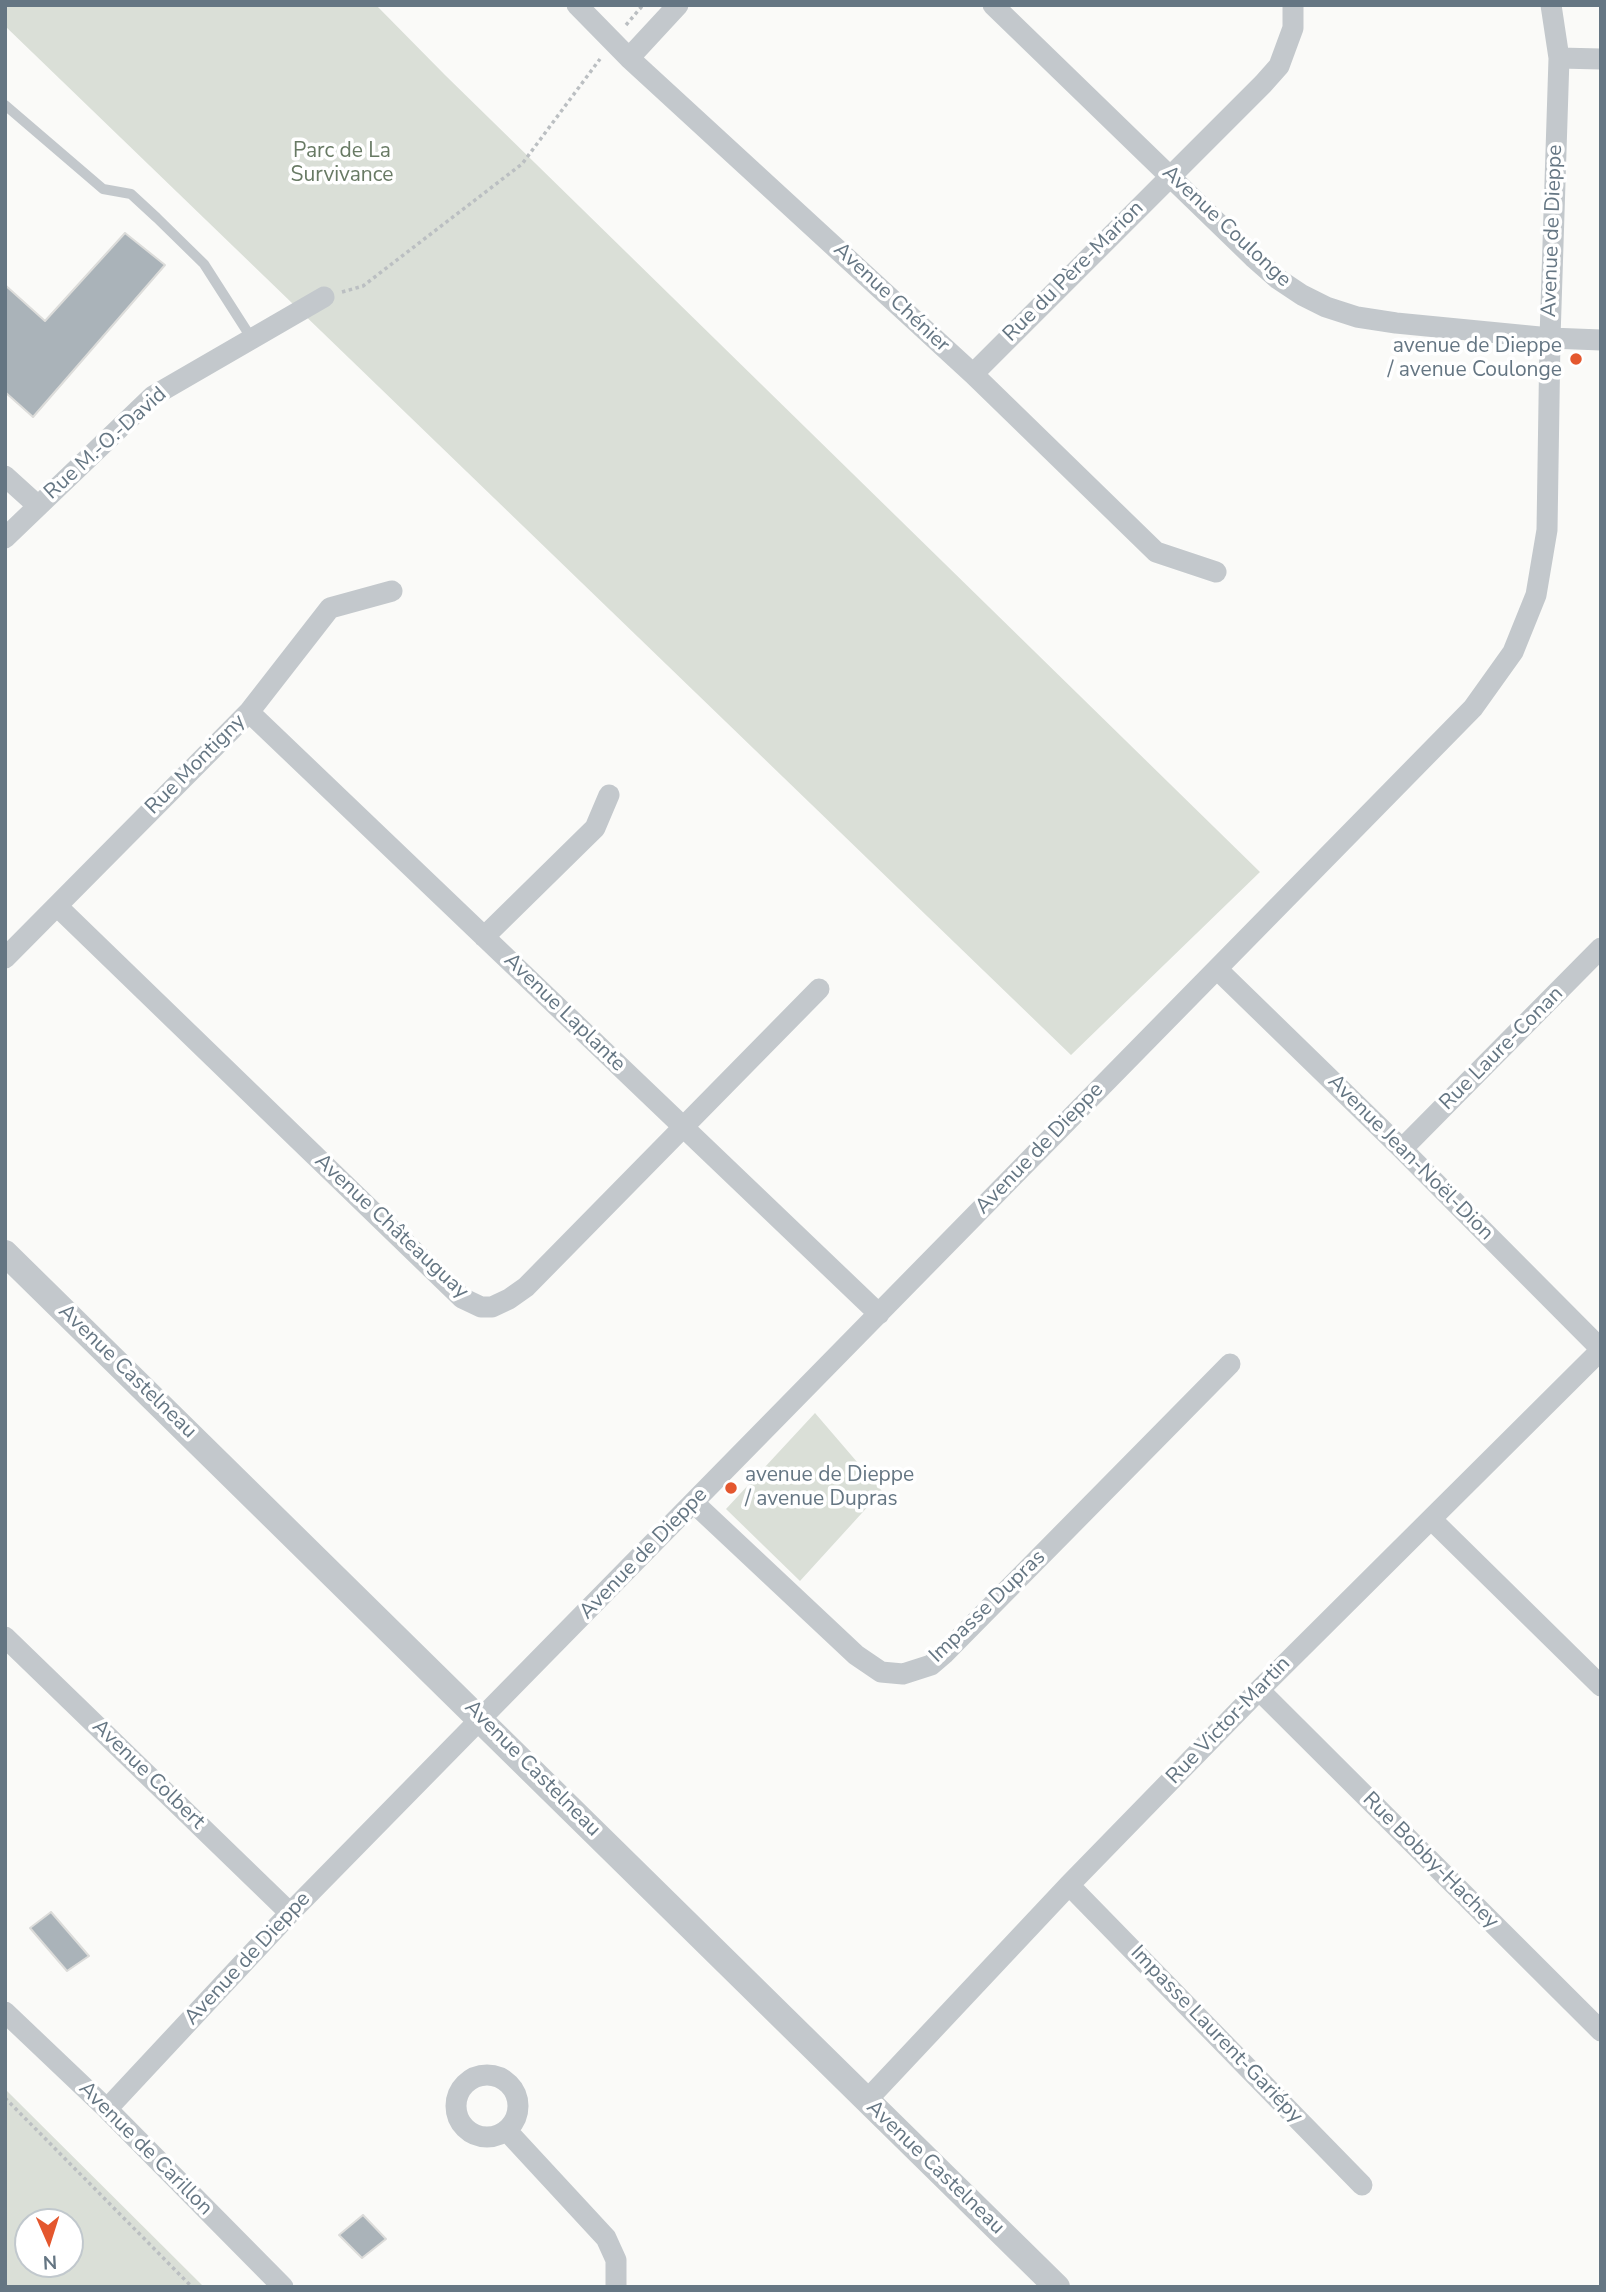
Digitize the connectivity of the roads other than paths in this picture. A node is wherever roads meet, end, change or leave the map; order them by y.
1 (577, 5) edge
2 (678, 5) edge
3 (993, 5) edge
4 (1293, 5) edge
5 (1550, 5) edge
6 (629, 58) junction
7 (1559, 58) junction
8 (1601, 59) edge
9 (5, 105) edge
10 (1170, 177) junction
11 (324, 297) road end
12 (1550, 338) junction
13 (252, 339) junction
14 (1601, 340) edge
15 (973, 374) junction
16 (5, 476) edge
17 (37, 505) junction
18 (5, 538) edge
19 (1216, 572) dead end
20 (392, 591) dead end
21 (249, 712) junction
22 (609, 795) dead end
23 (57, 906) junction
24 (484, 937) junction
25 (1601, 948) edge
26 (5, 958) edge
27 (1217, 968) junction
28 (819, 989) dead end
29 (684, 1128) junction
30 (1402, 1149) junction
31 (5, 1253) edge
32 (879, 1314) junction
33 (1601, 1350) edge
34 (1230, 1364) dead end
35 (694, 1503) junction
36 (1431, 1519) junction
37 (5, 1637) edge
38 (1601, 1686) edge
39 (1259, 1690) junction
40 (481, 1720) junction
41 (1069, 1885) junction
42 (290, 1913) junction
43 (5, 2012) edge
44 (1601, 2031) edge
45 (866, 2101) junction
46 (107, 2109) junction
47 (507, 2131) dead end
48 (1362, 2185) dead end
49 (283, 2287) edge
50 (616, 2287) edge
51 (1057, 2287) edge

1 - 6 street, Avenue Chénier
2 - 6 street
3 - 10 street, Avenue Coulonge
4 - 10 street, Rue du Père-Marion
5 - 7 street, Avenue de Dieppe
6 - 15 street, Avenue Chénier
7 - 8 street
7 - 12 street, Avenue de Dieppe
9 - 13 lane
10 - 12 street, Avenue Coulonge
10 - 15 street, Rue du Père-Marion
11 - 13 street, Rue M.-O.-David
12 - 14 street, Avenue Coulonge
12 - 27 street, Avenue de Dieppe
13 - 17 street, Rue M.-O.-David
15 - 19 street, Avenue Chénier
16 - 17 street
17 - 18 street, Rue M.-O.-David
20 - 21 street, Rue Montigny
21 - 23 street, Rue Montigny
21 - 24 street, Avenue Laplante
22 - 24 street
23 - 26 street, Rue Montigny
23 - 29 street, Avenue Châteauguay
24 - 29 street, Avenue Laplante
25 - 30 street, Rue Laure-Conan
27 - 30 street, Avenue Jean-Noël-Dion
27 - 32 street, Avenue de Dieppe
28 - 29 street, Avenue Châteauguay
29 - 32 street, Avenue Laplante
30 - 33 street, Avenue Jean-Noël-Dion
31 - 40 street, Avenue Castelneau
32 - 35 street, Avenue de Dieppe
33 - 36 street, Rue Victor-Martin
34 - 35 street, Impasse Dupras
35 - 40 street, Avenue de Dieppe
36 - 38 street
36 - 39 street, Rue Victor-Martin
37 - 42 street, Avenue Colbert
39 - 41 street, Rue Victor-Martin
39 - 44 street, Rue Bobby-Hachey
40 - 42 street, Avenue de Dieppe
40 - 45 street, Avenue Castelneau
41 - 45 street, Rue Victor-Martin
41 - 48 street, Impasse Laurent-Gariépy
42 - 46 street, Avenue de Dieppe
43 - 46 street, Avenue de Carillon
45 - 51 street, Avenue Castelneau
46 - 49 street, Avenue de Carillon
47 - 50 street

